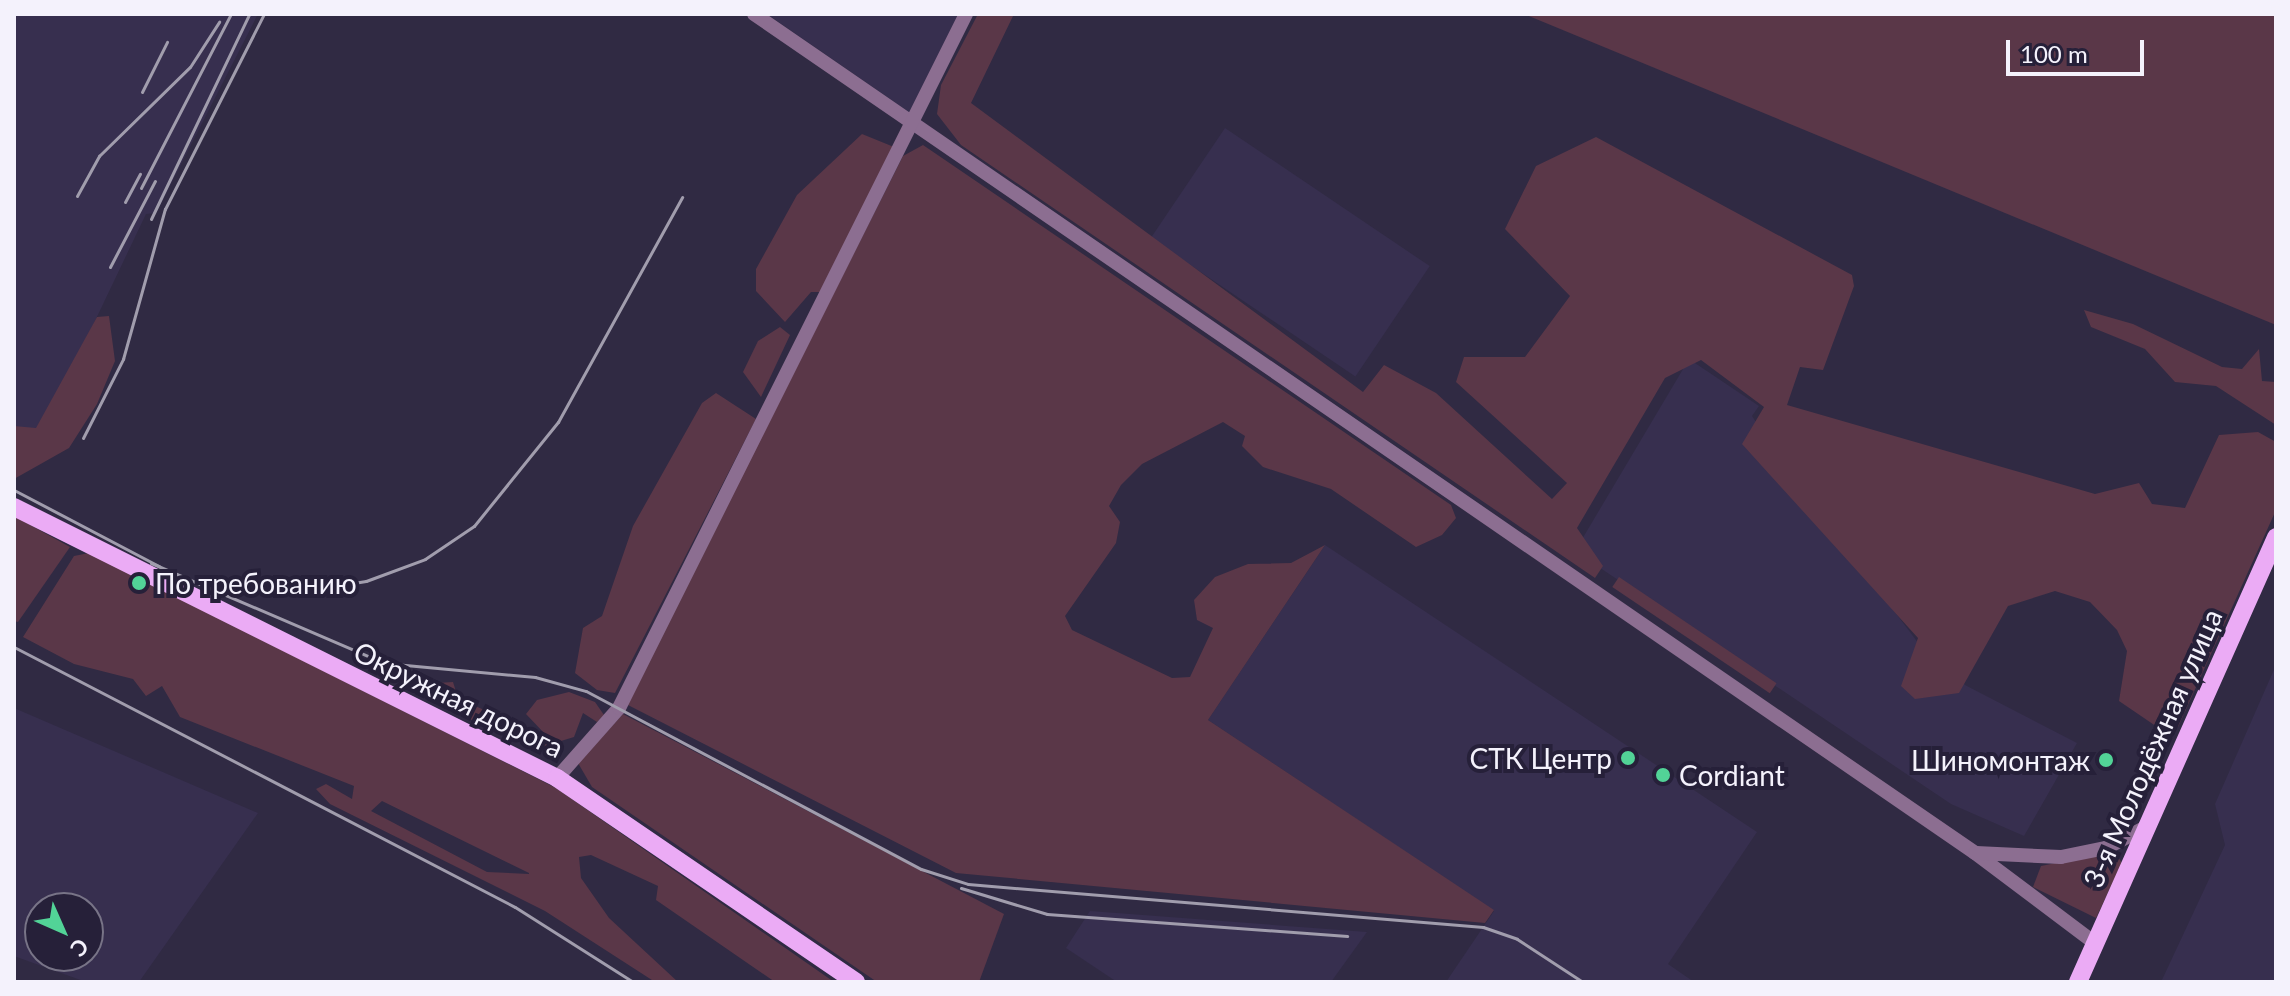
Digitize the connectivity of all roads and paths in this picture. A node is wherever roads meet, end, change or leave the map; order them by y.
1 (754, 14) edge
2 (966, 14) edge
3 (911, 127) junction
4 (14, 507) edge
5 (2276, 537) edge
6 (557, 778) junction
7 (2148, 826) junction
8 (1975, 853) junction
9 (2095, 943) junction
10 (856, 982) edge
11 (2078, 982) edge

1 - 3 street
2 - 3 street
3 - 6 street
3 - 8 street
4 - 6 main road, Окружная дорога
5 - 7 main road, 3-я Молодёжная улица
6 - 10 main road, Окружная дорога
7 - 8 street
7 - 9 main road, 3-я Молодёжная улица
8 - 9 street
9 - 11 main road, 3-я Молодёжная улица

